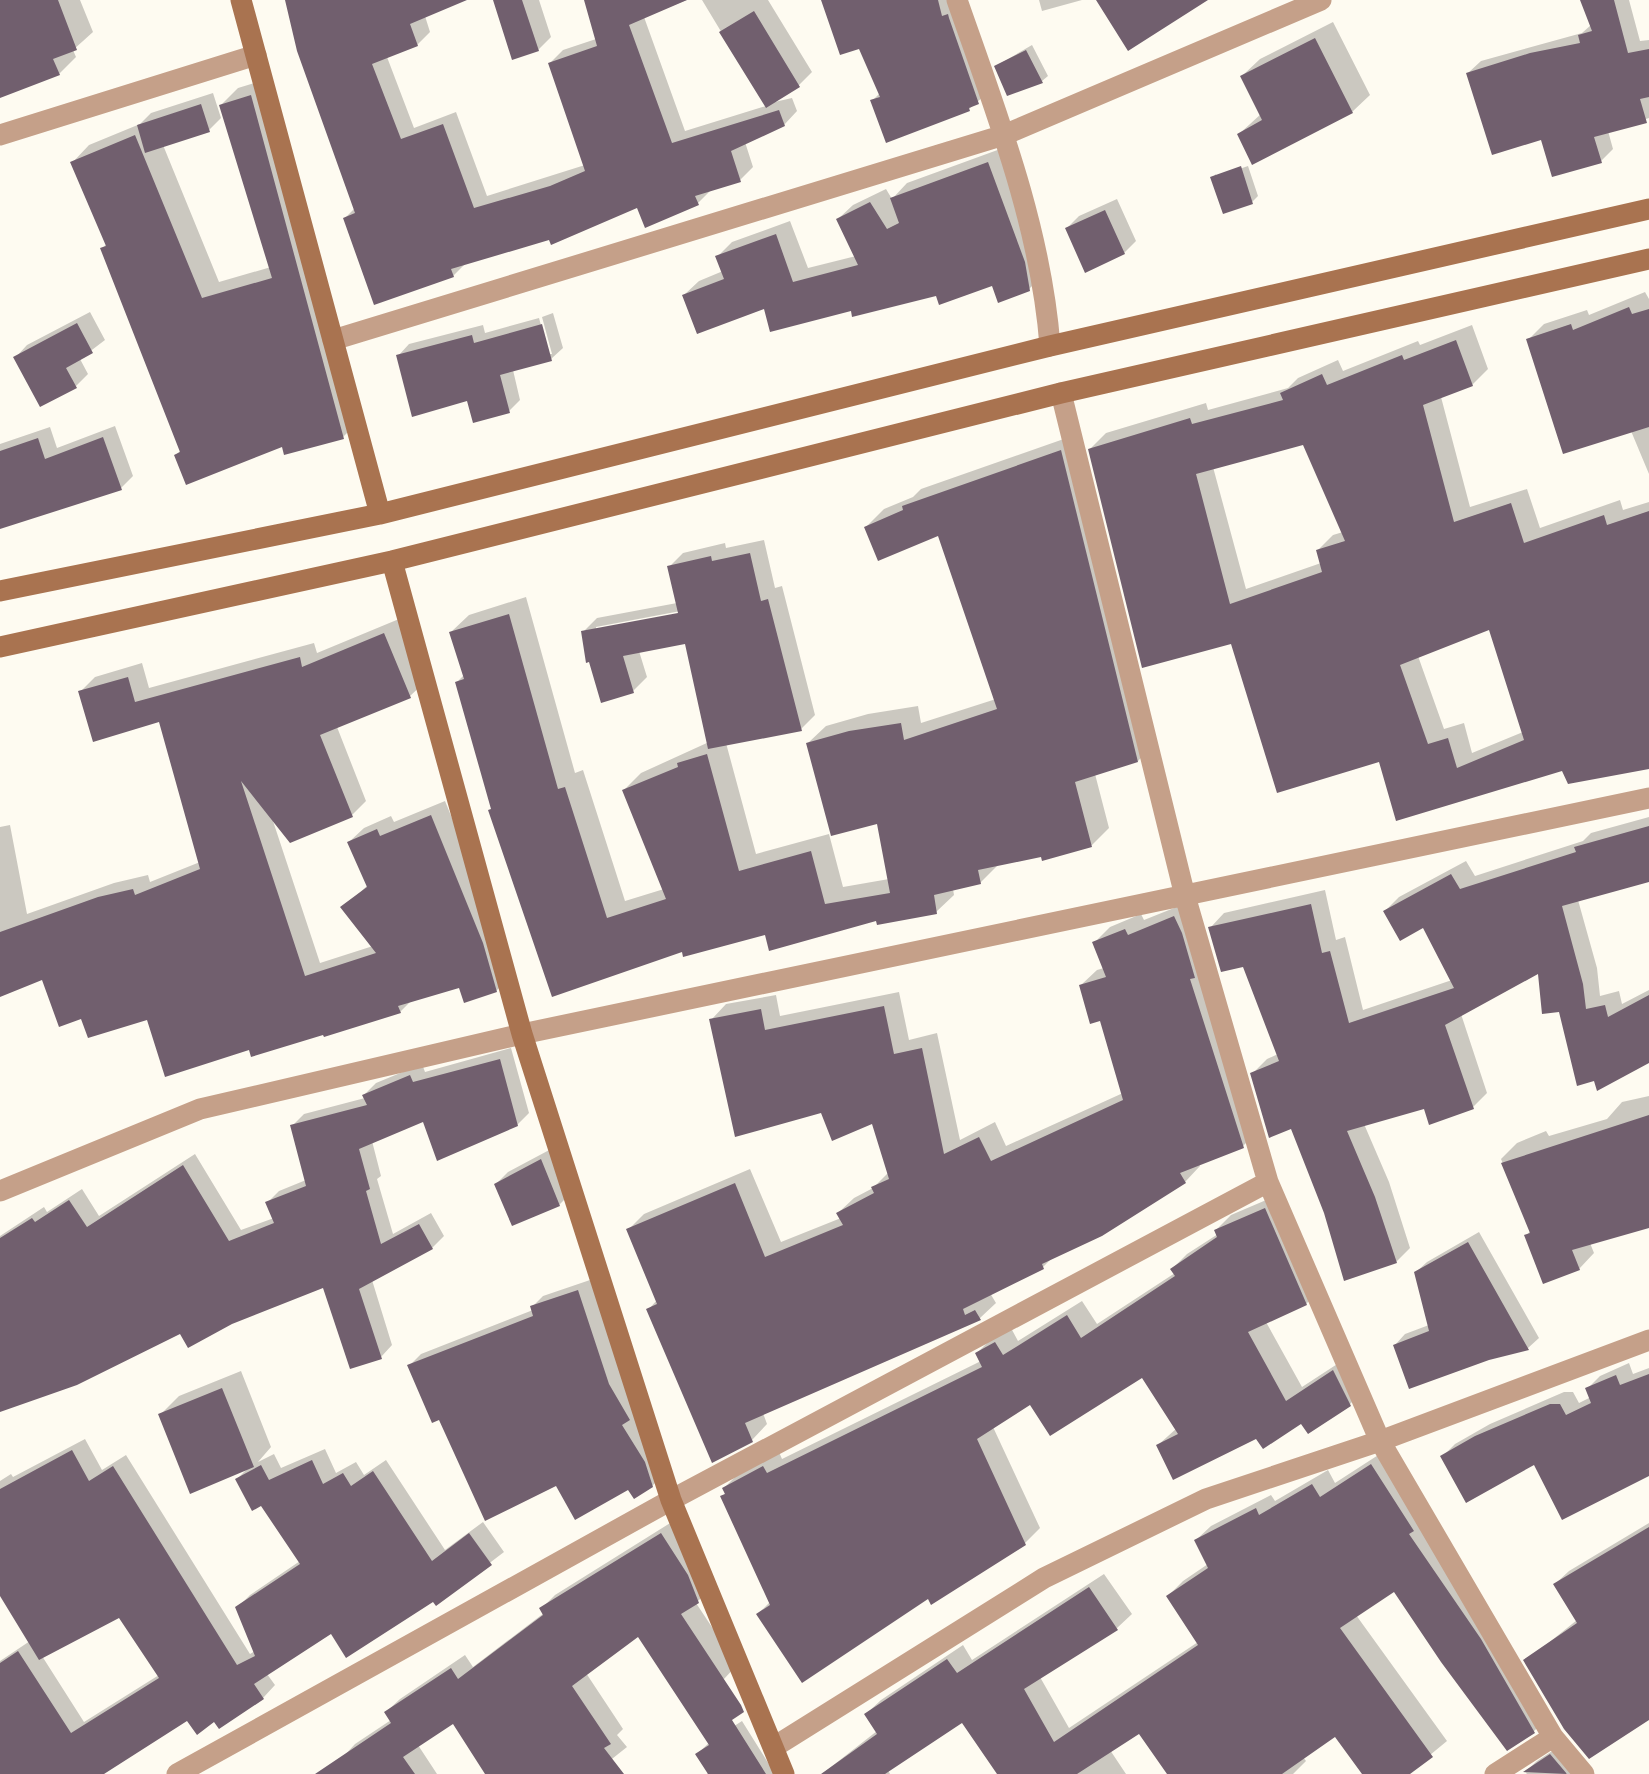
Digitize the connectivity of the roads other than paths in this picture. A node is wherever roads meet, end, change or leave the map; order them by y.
1 (242, 0) edge
2 (957, 0) edge
3 (1321, 0) edge
4 (256, 55) junction
5 (0, 135) edge
6 (1004, 135) junction
7 (1649, 209) edge
8 (1649, 259) edge
9 (332, 340) junction
10 (1050, 345) junction
11 (1061, 393) junction
12 (380, 513) junction
13 (392, 561) junction
14 (0, 591) edge
15 (0, 647) edge
16 (1649, 798) edge
17 (1185, 896) junction
18 (522, 1034) junction
19 (1268, 1182) junction
20 (0, 1191) edge
21 (1649, 1340) edge
22 (1380, 1441) junction
23 (671, 1500) junction
24 (1553, 1737) junction
25 (774, 1747) junction
26 (177, 1774) edge
27 (784, 1774) edge
28 (1495, 1774) edge
29 (1584, 1774) edge

1 - 4 main road
2 - 6 street
3 - 6 street
4 - 5 street
4 - 9 main road
6 - 9 street
6 - 10 street
7 - 10 main road
8 - 11 main road
9 - 12 main road
10 - 12 main road
11 - 13 main road
11 - 17 street
12 - 14 main road
13 - 15 main road
13 - 18 main road
16 - 17 street
17 - 18 street
17 - 19 street
18 - 20 street
18 - 23 main road
19 - 22 street
19 - 23 street
21 - 22 street
22 - 24 street
22 - 25 street
23 - 25 main road
23 - 26 street
24 - 28 street
24 - 29 street
25 - 27 main road

